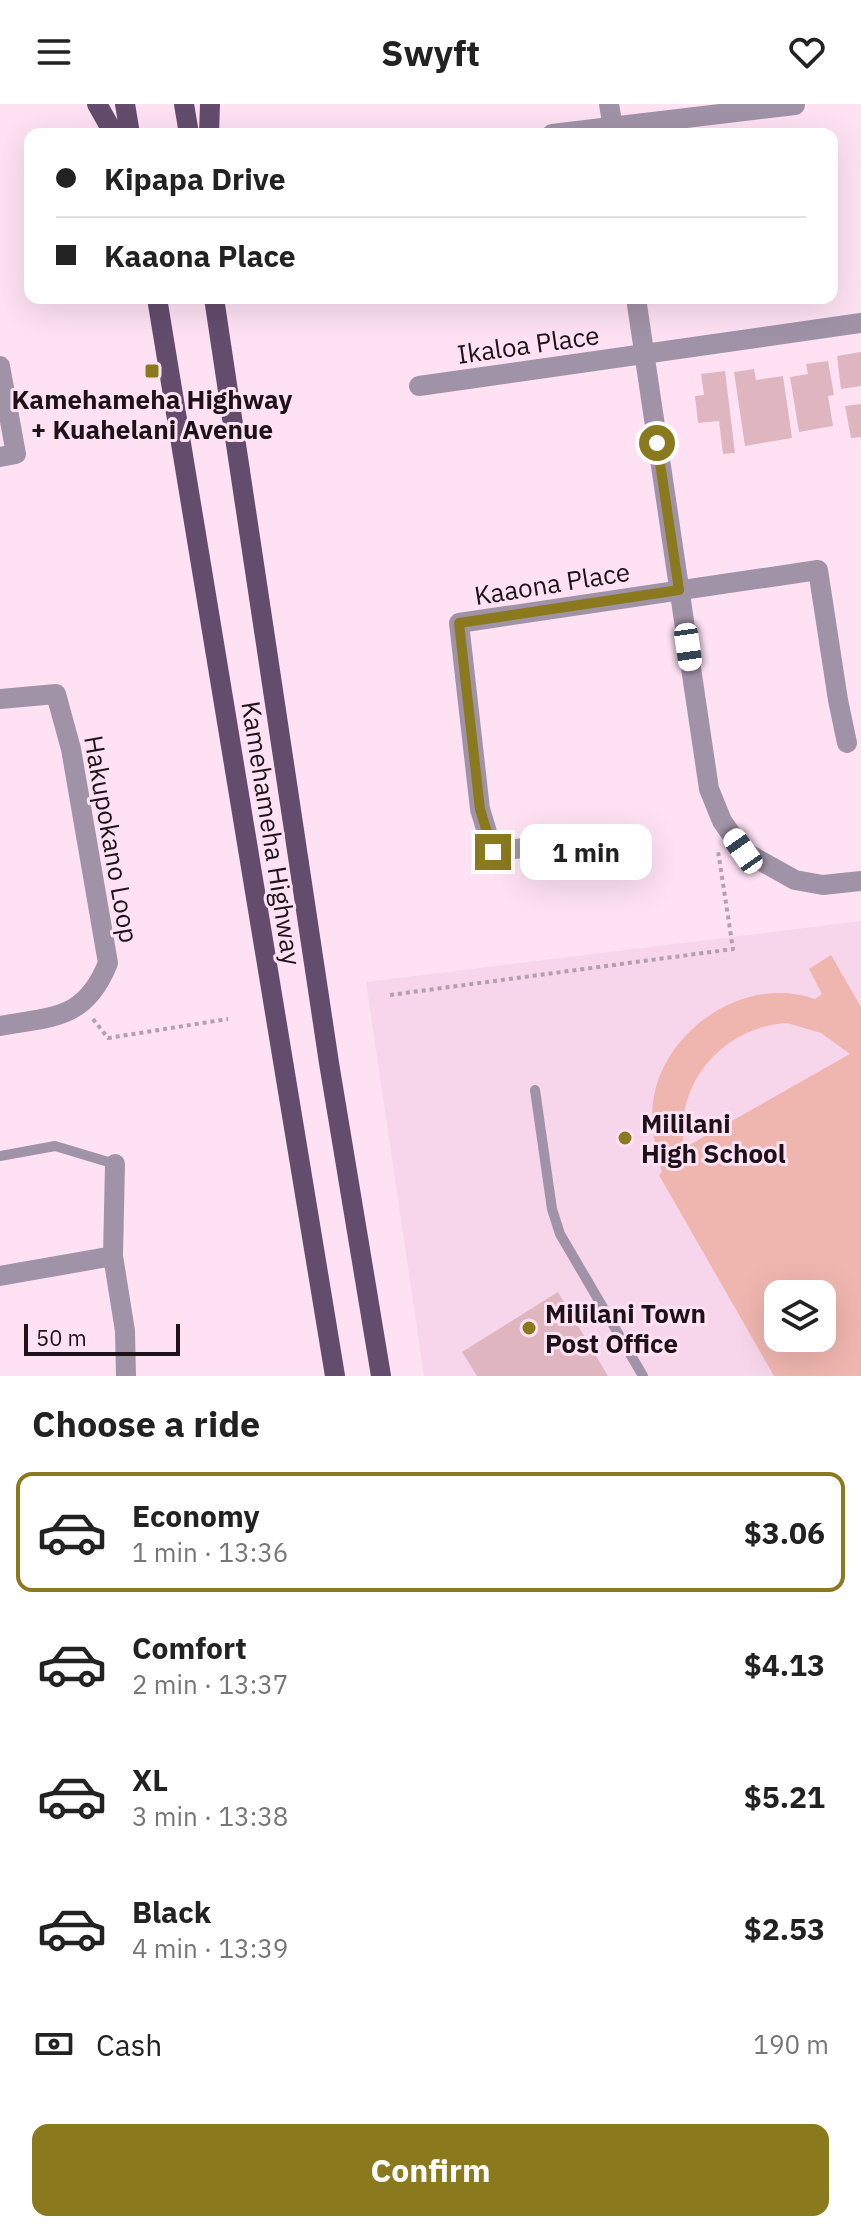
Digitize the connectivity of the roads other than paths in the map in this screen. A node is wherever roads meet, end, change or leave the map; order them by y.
1 (97, 104) edge
2 (125, 104) edge
3 (184, 104) edge
4 (210, 104) edge
5 (609, 104) edge
6 (795, 105) edge
7 (111, 128) edge
8 (129, 128) edge
9 (188, 128) edge
10 (209, 128) edge
11 (613, 128) edge
12 (628, 128) edge
13 (152, 304) edge
14 (158, 304) edge
15 (215, 304) edge
16 (637, 304) edge
17 (861, 323) edge
18 (163, 331) junction
19 (644, 355) junction
20 (0, 366) edge
21 (419, 386) dead end
22 (0, 457) edge
23 (679, 590) junction
24 (0, 699) edge
25 (847, 743) dead end
26 (575, 841) dead end
27 (861, 881) edge
28 (0, 1026) edge
29 (535, 1090) dead end
30 (0, 1156) edge
31 (115, 1164) joint
32 (113, 1256) junction
33 (0, 1276) edge
34 (126, 1376) edge
35 (335, 1376) edge
36 (381, 1376) edge
37 (643, 1376) edge

1 - 7 main road
2 - 8 main road
3 - 9 main road
4 - 10 main road
5 - 11 street
6 - 12 street
13 - 18 main road
14 - 18 main road, Kamehameha Highway
15 - 36 main road, Kamehameha Highway
16 - 19 street
17 - 19 street, Ikaloa Place
18 - 35 main road, Kamehameha Highway
19 - 21 street, Ikaloa Place
19 - 23 street
20 - 22 street
23 - 25 street
23 - 26 street, Kaaona Place
23 - 27 street
24 - 28 street, Hakupokano Loop
29 - 37 lane
30 - 31 lane
31 - 32 street
32 - 33 street
32 - 34 street

